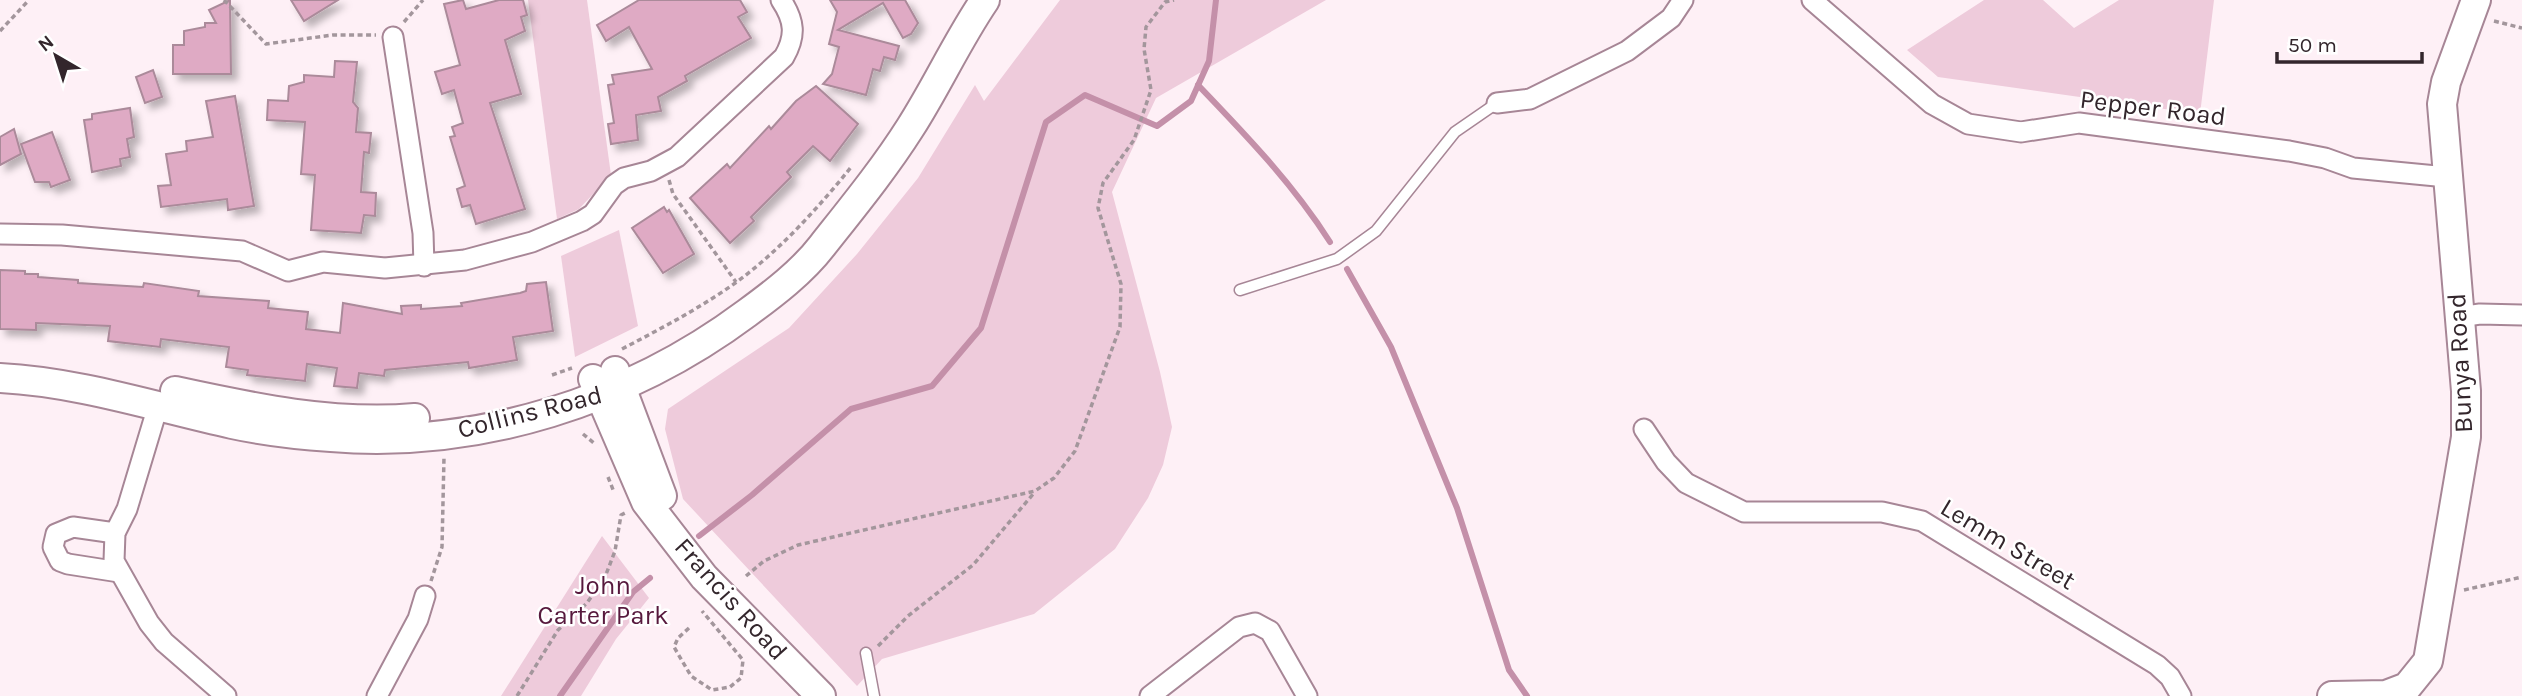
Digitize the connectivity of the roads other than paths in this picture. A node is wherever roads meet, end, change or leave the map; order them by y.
1 (781, 0) edge
2 (985, 0) edge
3 (1683, 0) edge
4 (1812, 0) edge
5 (2481, 10) edge
6 (393, 37) road end
7 (1497, 103) joint
8 (2447, 177) junction
9 (0, 234) edge
10 (424, 266) junction
11 (1240, 290) dead end
12 (2522, 315) edge
13 (2459, 317) junction
14 (0, 359) edge
15 (604, 375) junction
16 (0, 378) edge
17 (158, 406) junction
18 (1644, 429) dead end
19 (115, 533) junction
20 (119, 572) junction
21 (425, 596) road end
22 (866, 653) road end
23 (2409, 691) edge
24 (226, 696) edge
25 (377, 696) edge
26 (821, 696) edge
27 (874, 696) edge
28 (1150, 696) edge
29 (1307, 696) edge
30 (2181, 696) edge
31 (2332, 696) edge

1 - 10 street
2 - 15 main road, Collins Road
3 - 7 street
4 - 8 street, Pepper Road
5 - 8 main road, Bunya Road
6 - 10 street
7 - 11 lane
8 - 13 main road, Bunya Road
9 - 10 street
12 - 13 street
13 - 23 main road, Bunya Road
14 - 15 main road, Collins Road
15 - 17 main road, Collins Road
15 - 26 main road, Francis Road
16 - 17 main road, Collins Road
17 - 19 street
18 - 30 street, Lemm Street
19 - 20 street
19 - 20 street
20 - 24 street
21 - 25 street
22 - 27 lane
23 - 31 main road, Bunya Road
28 - 29 street

